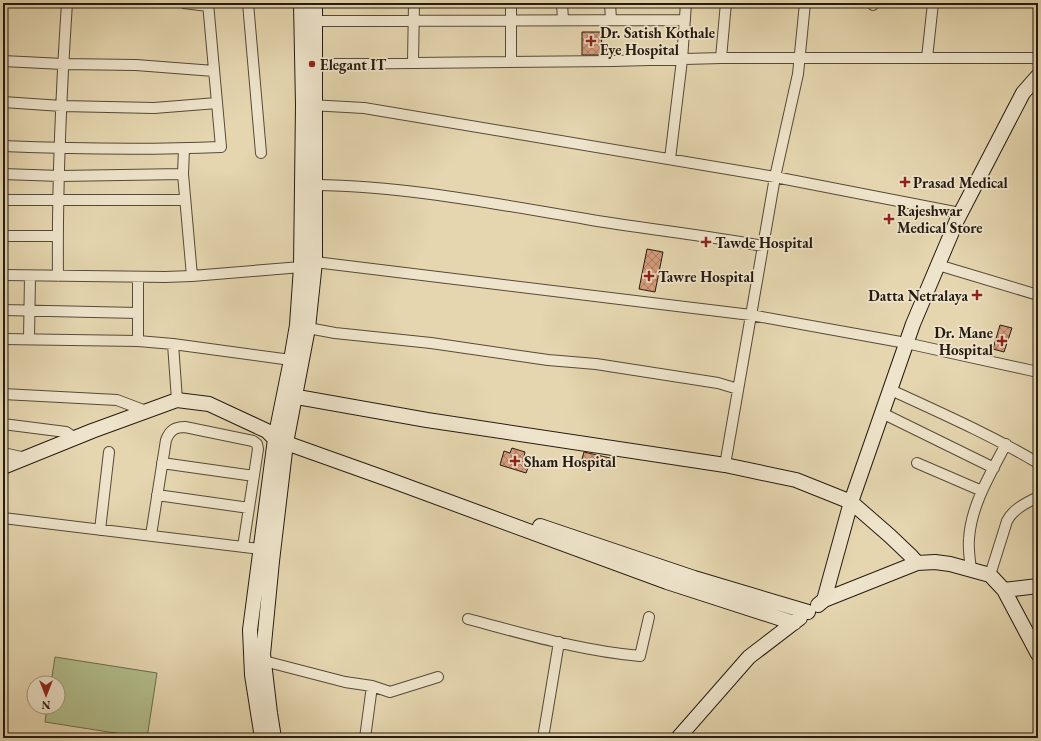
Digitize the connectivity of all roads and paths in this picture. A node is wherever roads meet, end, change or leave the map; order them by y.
1 (67, 3) edge
2 (184, 3) edge
3 (248, 3) edge
4 (301, 3) edge
5 (315, 3) edge
6 (414, 3) edge
7 (511, 3) edge
8 (562, 3) edge
9 (610, 3) edge
10 (686, 3) edge
11 (726, 3) edge
12 (804, 3) edge
13 (933, 3) edge
14 (208, 4) edge
15 (512, 20) junction
16 (562, 20) junction
17 (610, 20) junction
18 (685, 20) junction
19 (308, 21) junction
20 (414, 21) junction
21 (721, 58) junction
22 (927, 58) junction
23 (799, 59) junction
24 (1038, 59) edge
25 (682, 60) junction
26 (3, 61) edge
27 (413, 62) junction
28 (511, 62) junction
29 (63, 64) junction
30 (315, 64) junction
31 (214, 71) junction
32 (1038, 76) edge
33 (3, 102) edge
34 (217, 103) junction
35 (310, 105) junction
36 (62, 106) junction
37 (3, 146) edge
38 (60, 148) junction
39 (184, 148) junction
40 (261, 152) dead end
41 (670, 159) junction
42 (3, 174) edge
43 (183, 174) junction
44 (60, 176) junction
45 (775, 177) junction
46 (315, 185) junction
47 (3, 200) edge
48 (186, 200) junction
49 (58, 201) junction
50 (960, 213) junction
51 (3, 236) edge
52 (58, 236) junction
53 (763, 246) junction
54 (315, 262) junction
55 (938, 265) junction
56 (301, 266) junction
57 (3, 276) edge
58 (30, 276) junction
59 (58, 276) junction
60 (192, 276) junction
61 (138, 277) junction
62 (1038, 295) edge
63 (3, 310) edge
64 (29, 310) junction
65 (138, 312) junction
66 (751, 315) junction
67 (308, 328) junction
68 (3, 339) edge
69 (29, 339) junction
70 (138, 341) junction
71 (906, 343) junction
72 (173, 344) junction
73 (291, 360) junction
74 (1038, 372) edge
75 (738, 388) junction
76 (891, 390) junction
77 (3, 394) edge
78 (289, 396) junction
79 (177, 400) junction
80 (146, 411) junction
81 (882, 413) junction
82 (3, 424) edge
83 (279, 435) junction
84 (75, 438) junction
85 (1006, 444) junction
86 (109, 452) dead end
87 (3, 453) edge
88 (26, 458) junction
89 (162, 463) junction
90 (917, 463) dead end
91 (1038, 463) edge
92 (725, 464) junction
93 (3, 467) edge
94 (994, 468) junction
95 (254, 476) junction
96 (982, 491) junction
97 (157, 495) junction
98 (1038, 497) edge
99 (850, 502) junction
100 (249, 508) junction
101 (3, 518) edge
102 (528, 526) junction
103 (100, 530) junction
104 (151, 535) junction
105 (243, 547) junction
106 (260, 549) junction
107 (917, 563) junction
108 (971, 570) junction
109 (990, 575) junction
110 (1038, 586) edge
111 (1004, 590) junction
112 (824, 600) junction
113 (808, 612) junction
114 (649, 617) dead end
115 (468, 619) dead end
116 (794, 623) junction
117 (559, 642) junction
118 (1038, 654) edge
119 (264, 661) junction
120 (438, 677) dead end
121 (372, 686) junction
122 (262, 738) edge
123 (274, 738) edge
124 (365, 738) edge
125 (543, 738) edge
126 (678, 738) edge

1 - 29 street
2 - 14 street
3 - 40 street
4 - 19 street
5 - 19 street
6 - 20 street
7 - 15 street
8 - 16 street
9 - 17 street
10 - 18 street
11 - 21 street
12 - 23 street
13 - 22 street
14 - 31 street
15 - 16 street
15 - 20 street
15 - 28 street
16 - 17 street
17 - 18 street
18 - 25 street
19 - 20 street
19 - 30 street
19 - 35 street
20 - 27 street
21 - 23 street
21 - 25 street
22 - 23 street
22 - 24 street
23 - 45 street
25 - 28 street
25 - 41 street
26 - 29 street
27 - 28 street
27 - 30 street
29 - 31 street
29 - 36 street
30 - 35 street
31 - 34 street
32 - 50 street
33 - 36 street
34 - 36 street
34 - 39 street
35 - 41 street
35 - 46 street
35 - 56 street
36 - 38 street
37 - 38 street
38 - 39 street
38 - 44 street
39 - 43 street
41 - 45 street
42 - 44 street
43 - 44 street
43 - 48 street
44 - 49 street
45 - 50 street
45 - 53 street
46 - 53 street
46 - 54 street
47 - 49 street
48 - 49 street
48 - 60 street
49 - 52 street
50 - 55 street
51 - 52 street
52 - 59 street
53 - 66 street
54 - 56 street
54 - 66 street
54 - 67 street
55 - 62 street
55 - 71 street
56 - 60 street
56 - 73 street
57 - 58 street
58 - 59 street
58 - 64 street
59 - 61 street
60 - 61 street
61 - 65 street
63 - 64 street
64 - 65 street
64 - 69 street
65 - 70 street
66 - 71 street
66 - 75 street
67 - 75 street
67 - 78 street
68 - 69 street
69 - 70 street
70 - 72 street
71 - 74 street
71 - 76 street
72 - 73 street
72 - 79 street
73 - 78 street
75 - 92 street
76 - 81 street
76 - 85 street
77 - 80 street
78 - 83 street
78 - 92 street
79 - 80 street
79 - 83 street
80 - 84 street
81 - 94 street
81 - 99 street
82 - 84 street
83 - 102 street
83 - 106 street
83 - 119 street
84 - 88 street
85 - 91 street
85 - 94 street
86 - 103 street
87 - 88 street
88 - 93 street
89 - 95 street
89 - 95 street
89 - 97 street
90 - 96 street
92 - 99 street
94 - 96 street
95 - 100 street
96 - 108 street
97 - 100 street
97 - 104 street
98 - 109 street
99 - 107 street
99 - 112 street
100 - 105 street
101 - 103 street
102 - 113 street
102 - 116 street
103 - 104 street
104 - 105 street
105 - 106 street
106 - 122 street
107 - 108 street
107 - 112 street
108 - 109 street
109 - 111 street
110 - 111 street
111 - 118 street
112 - 113 street
113 - 116 street
114 - 117 street
115 - 117 street
116 - 126 street
117 - 125 street
119 - 121 street
119 - 123 street
120 - 121 street
121 - 124 street

